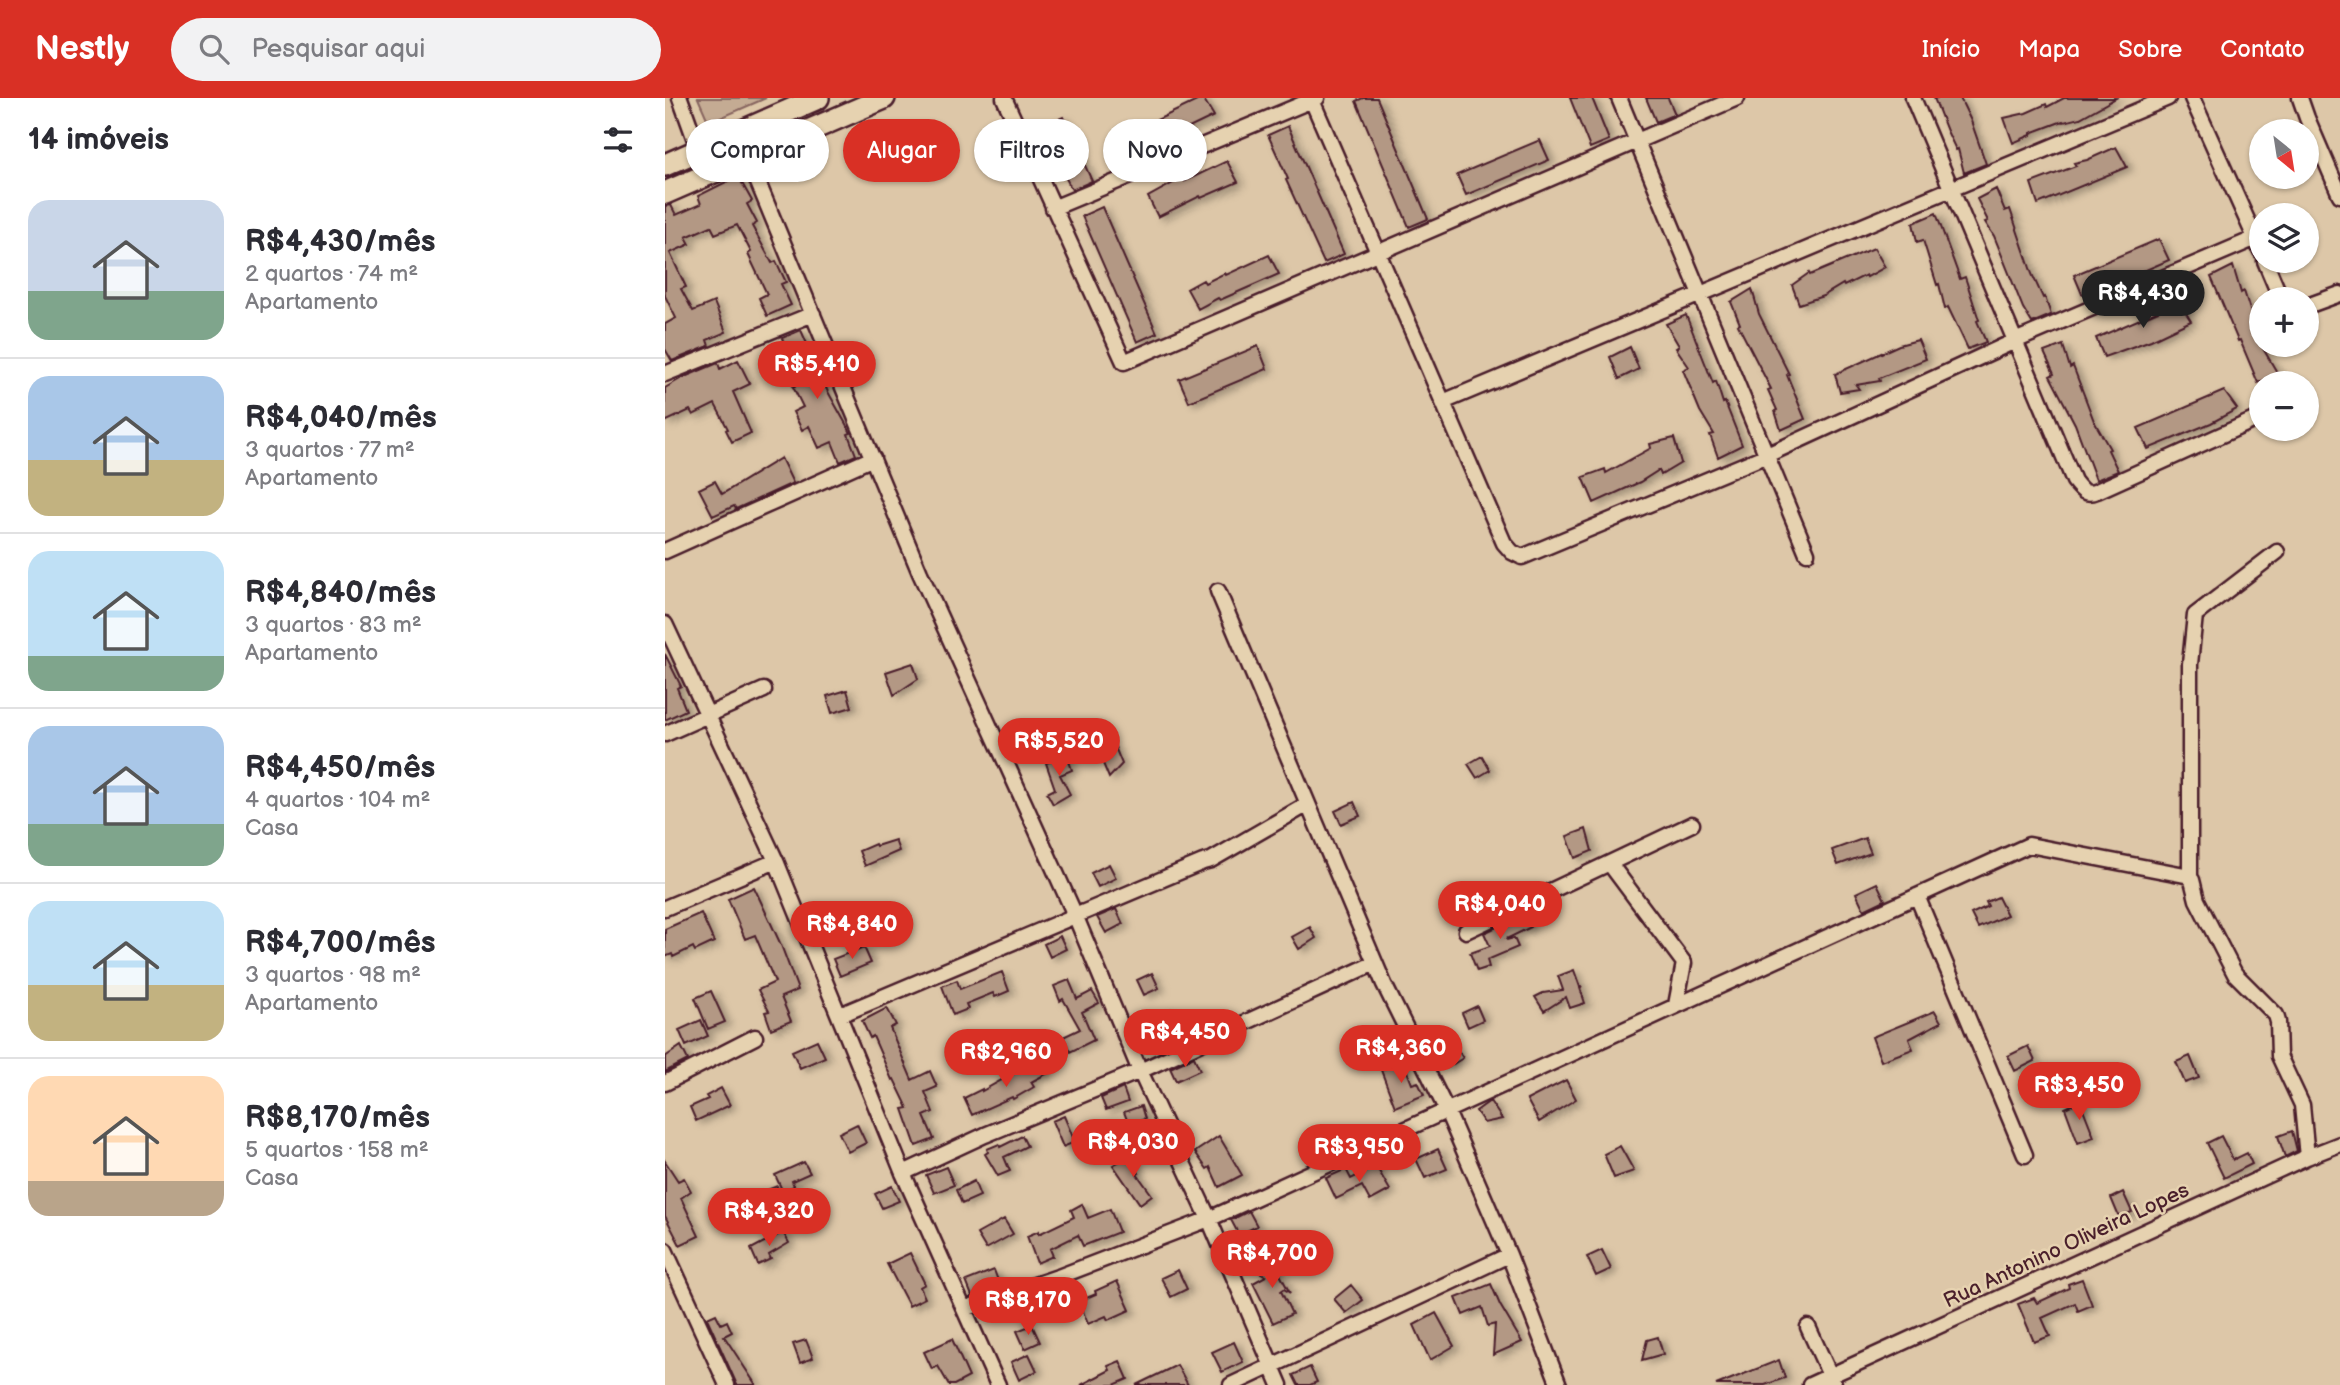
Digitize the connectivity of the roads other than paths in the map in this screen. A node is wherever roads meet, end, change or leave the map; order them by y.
1 (680, 98) edge
2 (818, 98) edge
3 (884, 98) edge
4 (1005, 98) edge
5 (1619, 98) edge
6 (1737, 98) edge
7 (1913, 98) edge
8 (2168, 98) edge
9 (2192, 98) edge
10 (2300, 98) edge
11 (1313, 99) edge
12 (688, 119) edge
13 (771, 119) edge
14 (829, 121) edge
15 (1637, 141) junction
16 (686, 156) edge
17 (665, 165) edge
18 (689, 182) edge
19 (758, 182) edge
20 (1951, 190) junction
21 (665, 193) edge
22 (2340, 194) edge
23 (1053, 208) junction
24 (2249, 225) edge
25 (2249, 249) edge
26 (1377, 251) junction
27 (1700, 293) junction
28 (2340, 294) edge
29 (2319, 302) edge
30 (813, 314) junction
31 (2015, 341) junction
32 (665, 374) edge
33 (1443, 402) junction
34 (2249, 422) edge
35 (1767, 455) junction
36 (873, 458) junction
37 (665, 551) edge
38 (2277, 552) dead end
39 (1807, 553) dead end
40 (1218, 591) dead end
41 (665, 624) edge
42 (764, 690) dead end
43 (708, 717) junction
44 (665, 734) edge
45 (1308, 804) junction
46 (1692, 824) dead end
47 (776, 861) junction
48 (1609, 864) junction
49 (2188, 875) junction
50 (1917, 896) junction
51 (665, 908) edge
52 (1075, 915) junction
53 (1467, 931) dead end
54 (1375, 963) junction
55 (1676, 1005) junction
56 (840, 1015) junction
57 (755, 1037) dead end
58 (1140, 1071) junction
59 (665, 1083) edge
60 (1446, 1109) junction
61 (2340, 1144) edge
62 (2025, 1155) dead end
63 (2307, 1157) junction
64 (903, 1173) junction
65 (1209, 1219) junction
66 (665, 1250) edge
67 (1509, 1255) junction
68 (964, 1309) junction
69 (1808, 1326) dead end
70 (1272, 1366) junction
71 (1833, 1380) edge
72 (727, 1385) edge
73 (998, 1385) edge
74 (1231, 1385) edge
75 (1280, 1385) edge
76 (1559, 1385) edge
77 (1810, 1385) edge

1 - 12 street
2 - 13 street
3 - 14 street
4 - 23 street
5 - 15 street
6 - 15 street
7 - 20 street
8 - 20 street
9 - 24 street
10 - 22 street
11 - 23 street
11 - 26 street
15 - 26 street
15 - 27 street
16 - 17 street
18 - 21 street
19 - 30 street
20 - 27 street
20 - 31 street
23 - 26 street
25 - 31 street
26 - 33 street
27 - 33 street
27 - 35 street
28 - 29 street
30 - 32 street
30 - 36 street
31 - 34 street
31 - 35 street
33 - 35 street
35 - 39 street
36 - 37 street
36 - 52 street
38 - 49 street
40 - 45 street
41 - 43 street
42 - 43 street
43 - 44 street
43 - 47 street
45 - 52 street
45 - 54 street
46 - 48 street
47 - 51 street
47 - 56 street
48 - 53 street
48 - 55 street
49 - 50 street
49 - 63 street
50 - 55 street
50 - 62 street
52 - 56 street
52 - 58 street
54 - 58 street
54 - 60 street
55 - 60 street
56 - 64 street
57 - 59 street
58 - 64 street
58 - 65 street
60 - 65 street
60 - 67 street
61 - 63 street, Rua Antonino Oliveira Lopes
63 - 71 street, Rua Antonino Oliveira Lopes
64 - 68 street
65 - 68 street
65 - 70 street
66 - 72 street
67 - 70 street
67 - 76 street
68 - 73 street
69 - 71 street
70 - 74 street
70 - 75 street
71 - 77 street, Rua Antonino Oliveira Lopes

